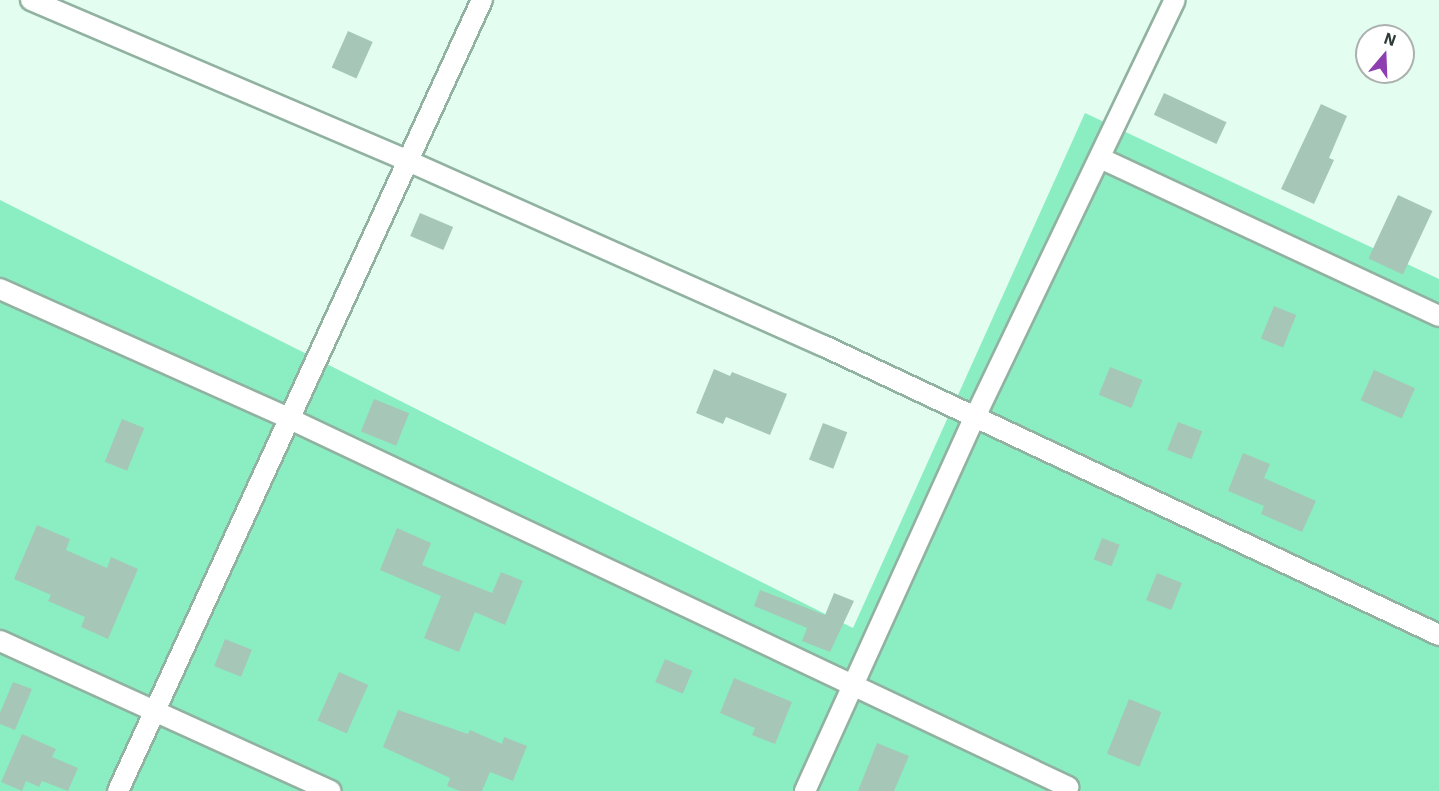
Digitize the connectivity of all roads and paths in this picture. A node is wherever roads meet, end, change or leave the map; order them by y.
1 (31, 0) edge
2 (482, 0) edge
3 (1175, 0) edge
4 (1100, 158) junction
5 (408, 161) junction
6 (0, 289) edge
7 (1439, 316) edge
8 (975, 417) junction
9 (290, 419) junction
10 (1439, 635) edge
11 (0, 641) edge
12 (854, 685) junction
13 (156, 712) junction
14 (1068, 787) dead end
15 (118, 791) edge
16 (331, 791) edge
17 (805, 791) edge

1 - 5 street
2 - 5 street
3 - 4 street
4 - 7 street
4 - 8 street
5 - 8 street
5 - 9 street
6 - 9 street
8 - 10 street
8 - 12 street
9 - 12 street
9 - 13 street
11 - 13 street
12 - 14 street
12 - 17 street
13 - 15 street
13 - 16 street

